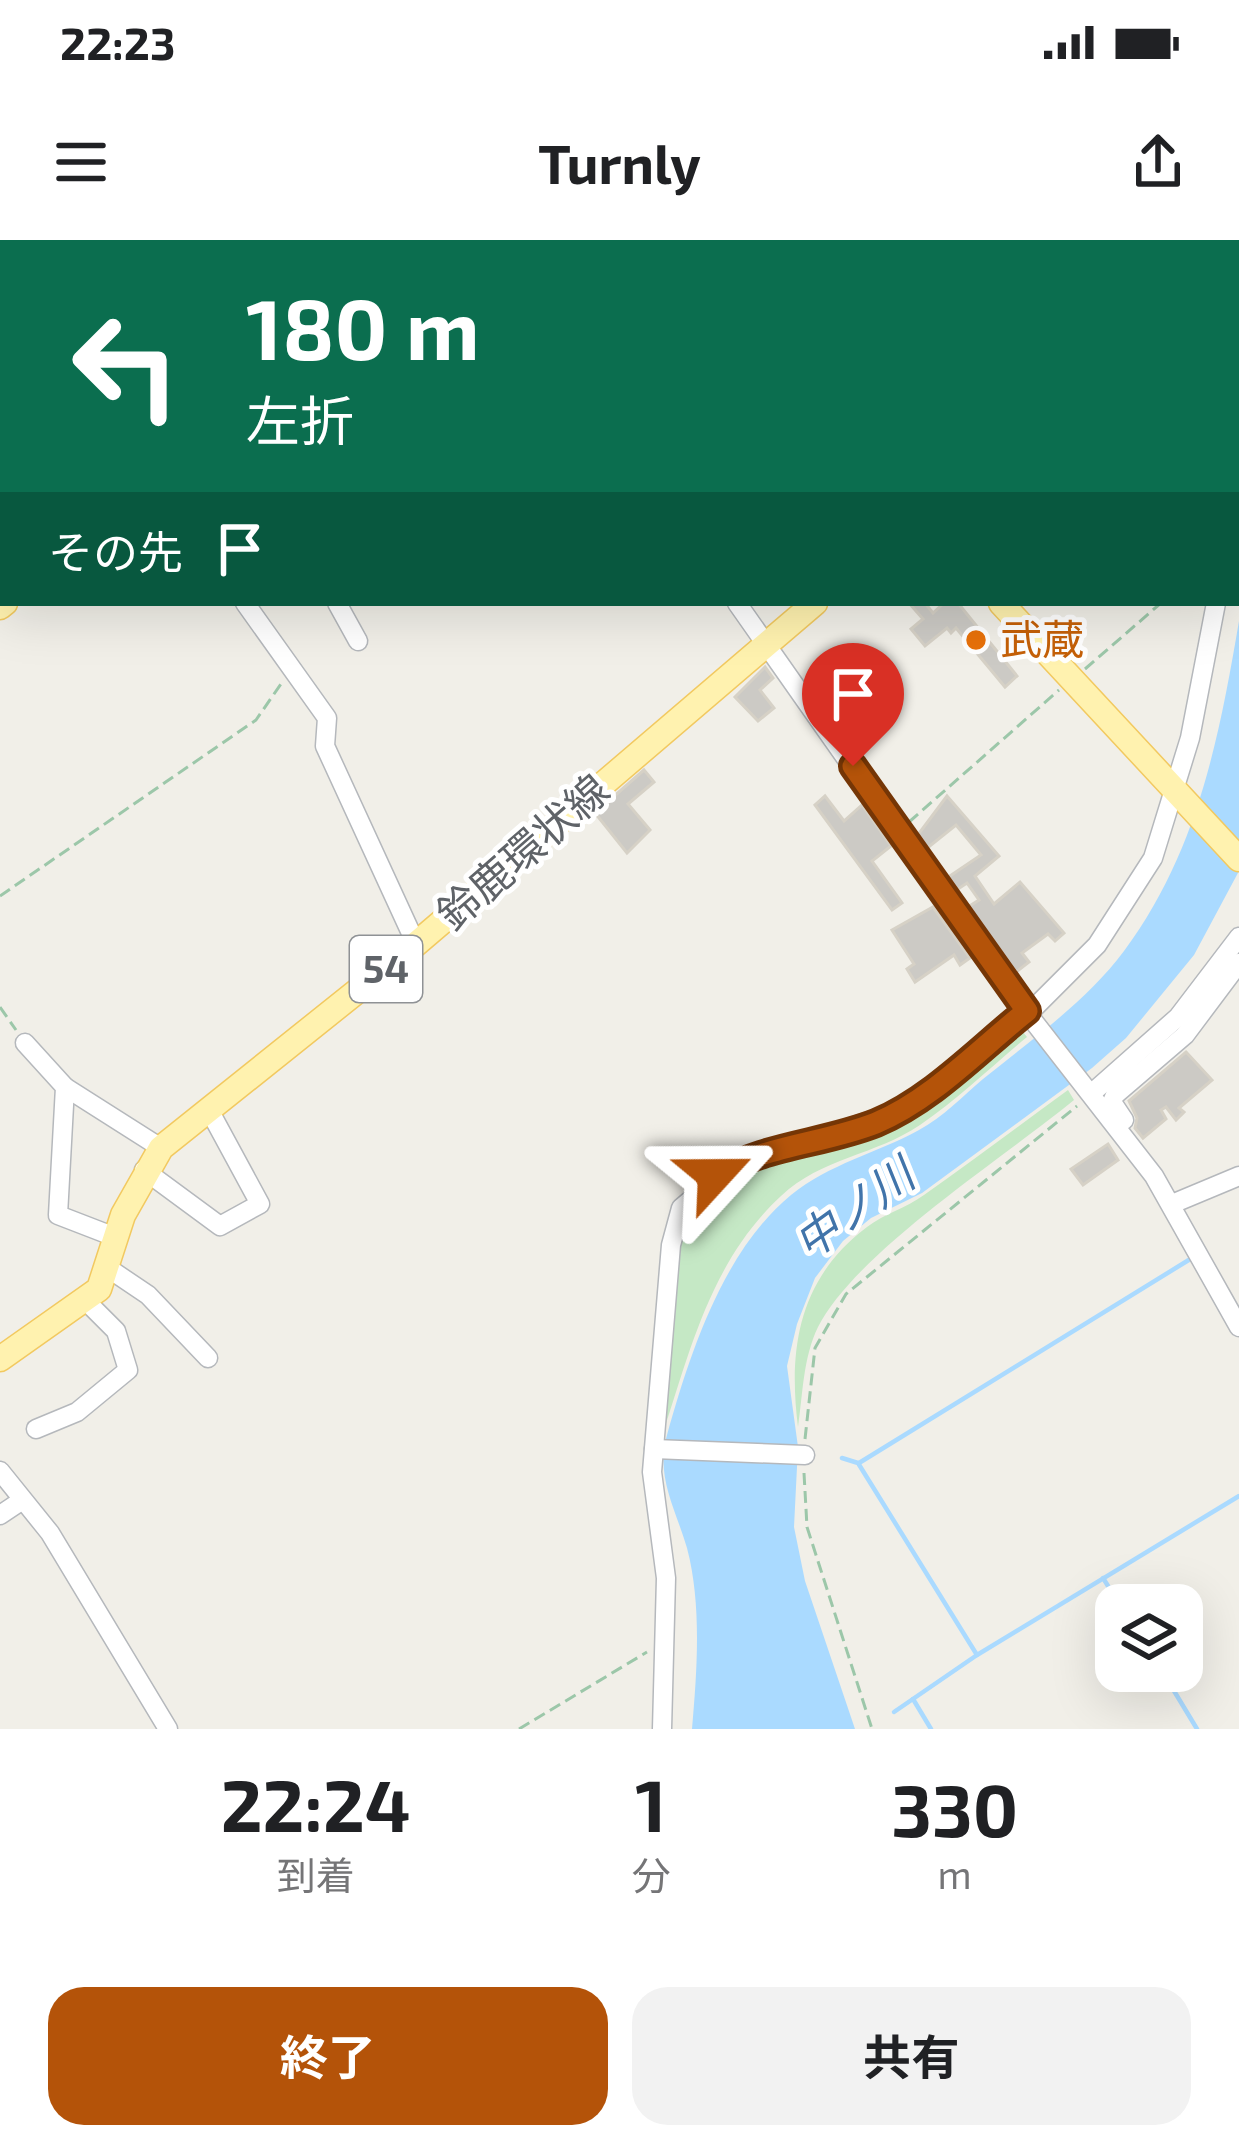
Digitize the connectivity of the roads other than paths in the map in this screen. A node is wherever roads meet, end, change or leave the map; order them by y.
1 (247, 606) edge
2 (339, 606) edge
3 (739, 606) edge
4 (811, 606) edge
5 (1004, 606) edge
6 (1216, 606) edge
7 (358, 641) dead end
8 (764, 644) junction
9 (1176, 792) junction
10 (1239, 859) edge
11 (1239, 937) edge
12 (416, 944) junction
13 (1239, 954) edge
14 (1239, 963) edge
15 (1031, 1011) junction
16 (1183, 1011) junction
17 (25, 1043) road end
18 (65, 1088) junction
19 (1090, 1091) junction
20 (208, 1108) junction
21 (161, 1148) junction
22 (144, 1170) junction
23 (1239, 1176) edge
24 (1176, 1202) junction
25 (116, 1237) junction
26 (105, 1266) junction
27 (85, 1300) junction
28 (1239, 1327) edge
29 (208, 1358) dead end
30 (0, 1359) edge
31 (36, 1429) dead end
32 (653, 1449) junction
33 (805, 1455) road end
34 (0, 1472) edge
35 (20, 1501) junction
36 (0, 1515) edge
37 (168, 1729) edge
38 (662, 1729) edge

1 - 12 street
2 - 7 street
3 - 8 street
4 - 8 main road, 鈴鹿環状線 / 54
5 - 9 main road
6 - 9 street
8 - 12 main road, 鈴鹿環状線 / 54
8 - 15 street
9 - 10 main road
9 - 15 street
11 - 16 street
12 - 20 main road, 鈴鹿環状線 / 54
13 - 16 street
14 - 24 street
15 - 19 street
15 - 32 street
16 - 19 street
17 - 18 street
18 - 21 street
18 - 25 street
19 - 24 street
20 - 21 main road, 鈴鹿環状線 / 54
20 - 22 street
21 - 22 main road, 鈴鹿環状線 / 54
22 - 25 main road, 鈴鹿環状線 / 54
23 - 24 street
24 - 28 street
25 - 26 main road, 鈴鹿環状線 / 54
26 - 27 main road, 鈴鹿環状線 / 54
26 - 29 street
27 - 30 main road, 鈴鹿環状線 / 54
27 - 31 street
32 - 33 street
32 - 38 street
34 - 35 street
35 - 36 street
35 - 37 street

